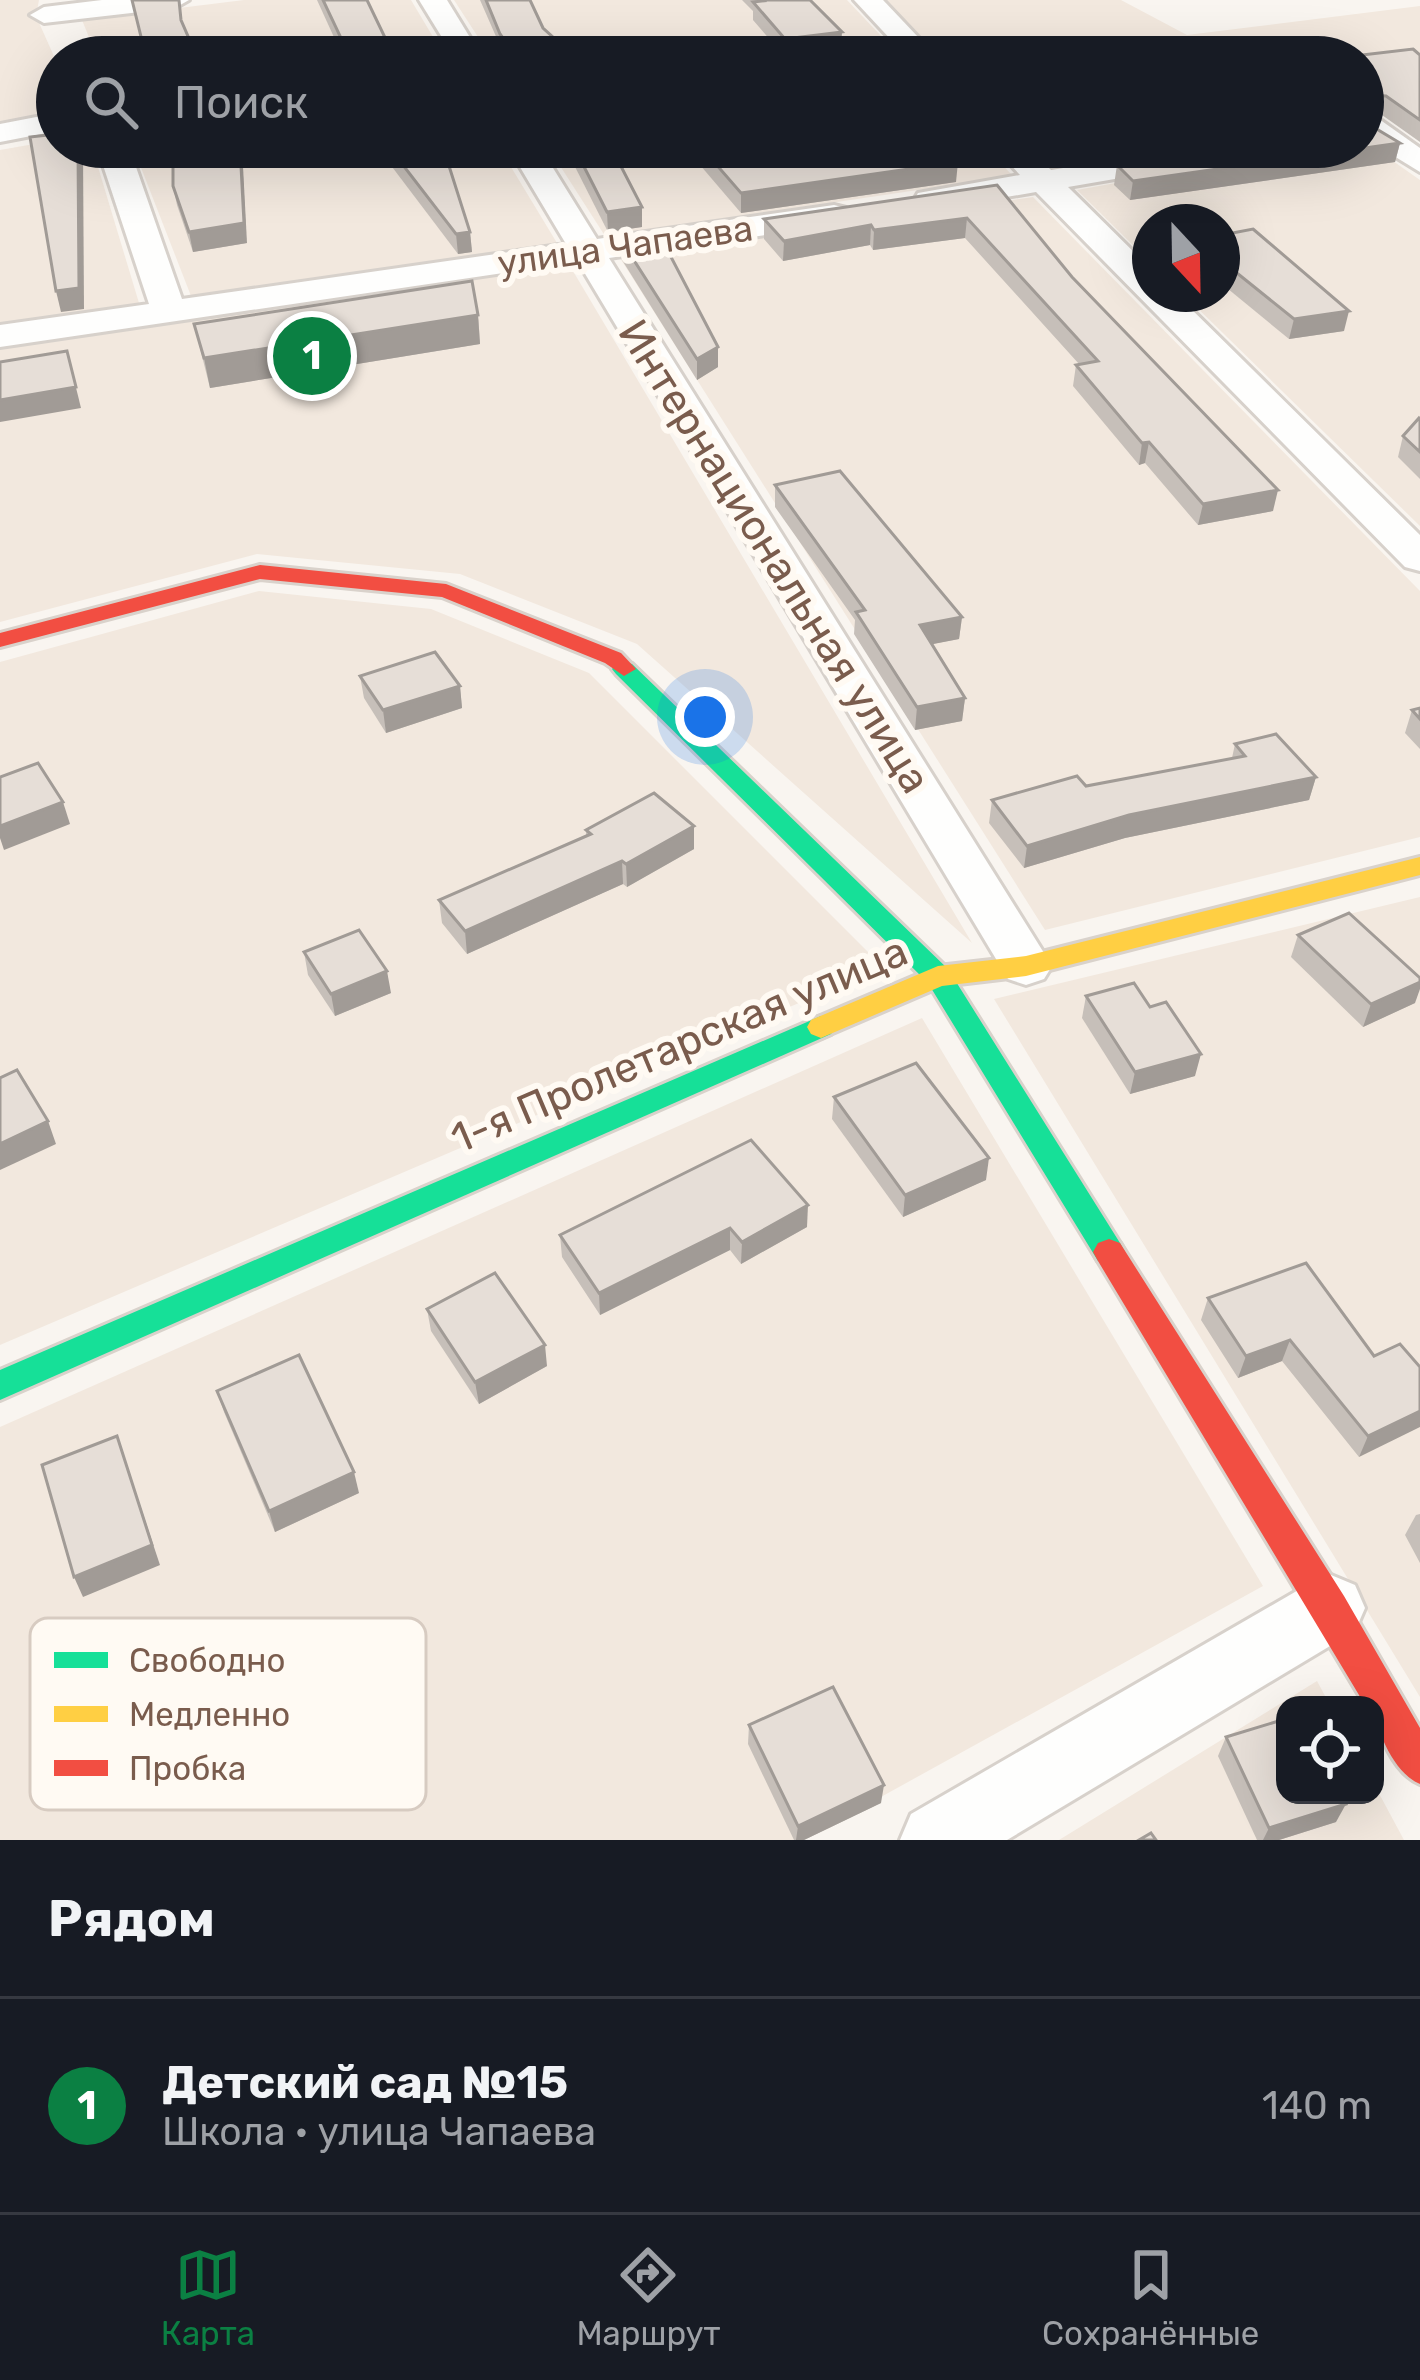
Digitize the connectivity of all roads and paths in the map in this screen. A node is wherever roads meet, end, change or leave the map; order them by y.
1 (175, 0) edge
2 (433, 0) edge
3 (868, 0) edge
4 (44, 8) edge
5 (57, 36) edge
6 (455, 36) edge
7 (903, 36) edge
8 (1420, 118) edge
9 (1384, 123) edge
10 (36, 126) edge
11 (0, 133) edge
12 (1384, 138) edge
13 (1420, 162) edge
14 (119, 168) edge
15 (537, 168) edge
16 (1030, 168) edge
17 (1130, 168) edge
18 (1045, 183) junction
19 (908, 204) edge
20 (862, 210) edge
21 (588, 251) junction
22 (1132, 270) edge
23 (169, 312) junction
24 (1174, 312) edge
25 (0, 336) edge
26 (1420, 558) edge
27 (0, 640) edge
28 (1420, 866) edge
29 (1026, 965) junction
30 (938, 976) junction
31 (0, 1385) edge
32 (1331, 1608) junction
33 (1420, 1765) edge
34 (937, 1840) edge

1 - 4 street
2 - 6 street
3 - 7 street
4 - 5 street
8 - 9 street
10 - 11 street
12 - 13 street
14 - 23 street
15 - 21 street, Интернациональная улица
16 - 18 street
17 - 18 street
18 - 19 street
18 - 22 street
20 - 21 street, улица Чапаева
21 - 23 street, улица Чапаева
21 - 29 street, Интернациональная улица
23 - 25 street, улица Чапаева
24 - 26 street
27 - 30 street
28 - 29 street, 1-я Пролетарская улица
29 - 30 street, 1-я Пролетарская улица
30 - 31 street, 1-я Пролетарская улица
30 - 32 street
32 - 33 street
32 - 34 street

